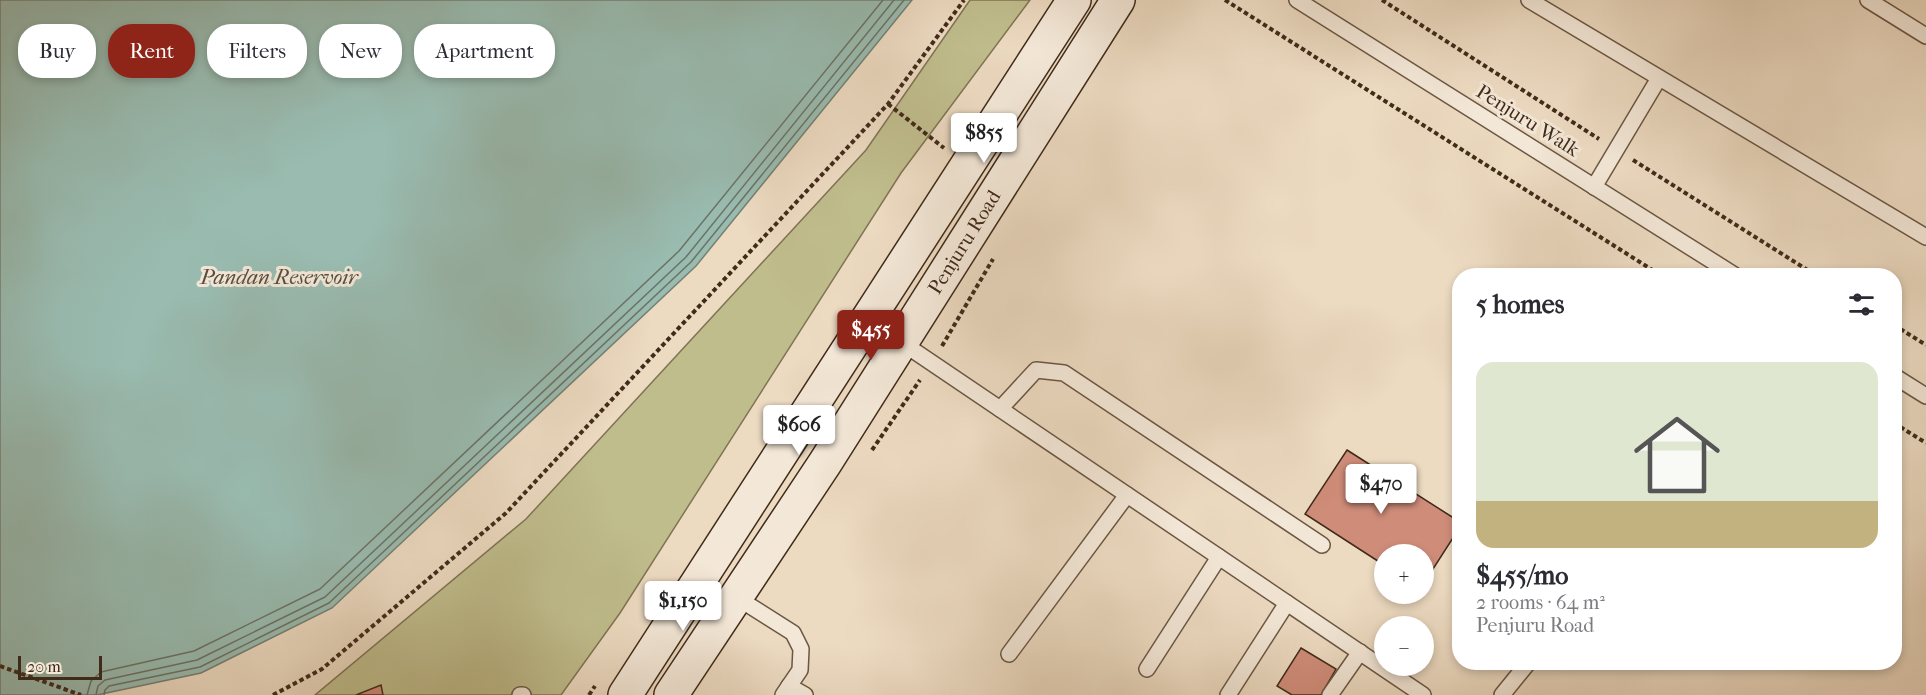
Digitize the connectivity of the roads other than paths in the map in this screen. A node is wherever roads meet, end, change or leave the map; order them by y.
1 (1074, 0) edge
2 (1118, 0) edge
3 (1298, 0) edge
4 (1529, 0) edge
5 (1868, 0) edge
6 (1926, 36) edge
7 (1659, 78) junction
8 (1594, 187) junction
9 (1926, 237) edge
10 (1723, 268) edge
11 (901, 342) junction
12 (1902, 381) edge
13 (1926, 396) edge
14 (1000, 409) junction
15 (1127, 495) junction
16 (1322, 544) dead end
17 (1219, 557) junction
18 (736, 597) junction
19 (1287, 603) junction
20 (1360, 652) junction
21 (1009, 654) dead end
22 (1147, 669) dead end
23 (1522, 670) edge
24 (786, 690) edge
25 (625, 695) edge
26 (671, 695) edge
27 (805, 695) edge
28 (1227, 695) edge
29 (1330, 695) edge
30 (1423, 695) edge
31 (1502, 695) edge

1 - 25 main road, Penjuru Road
2 - 11 main road, Penjuru Road
3 - 8 lane, Penjuru Walk
4 - 7 lane
5 - 6 lane
7 - 8 lane
7 - 9 lane
8 - 10 lane, Penjuru Walk
11 - 14 lane
11 - 18 main road, Penjuru Road
12 - 13 lane
14 - 15 lane
14 - 16 lane
15 - 17 lane
15 - 21 lane
17 - 19 lane
17 - 22 lane
18 - 24 lane
18 - 26 main road, Penjuru Road
19 - 20 lane
19 - 28 lane
20 - 29 lane
20 - 30 lane
23 - 31 lane
24 - 27 lane

